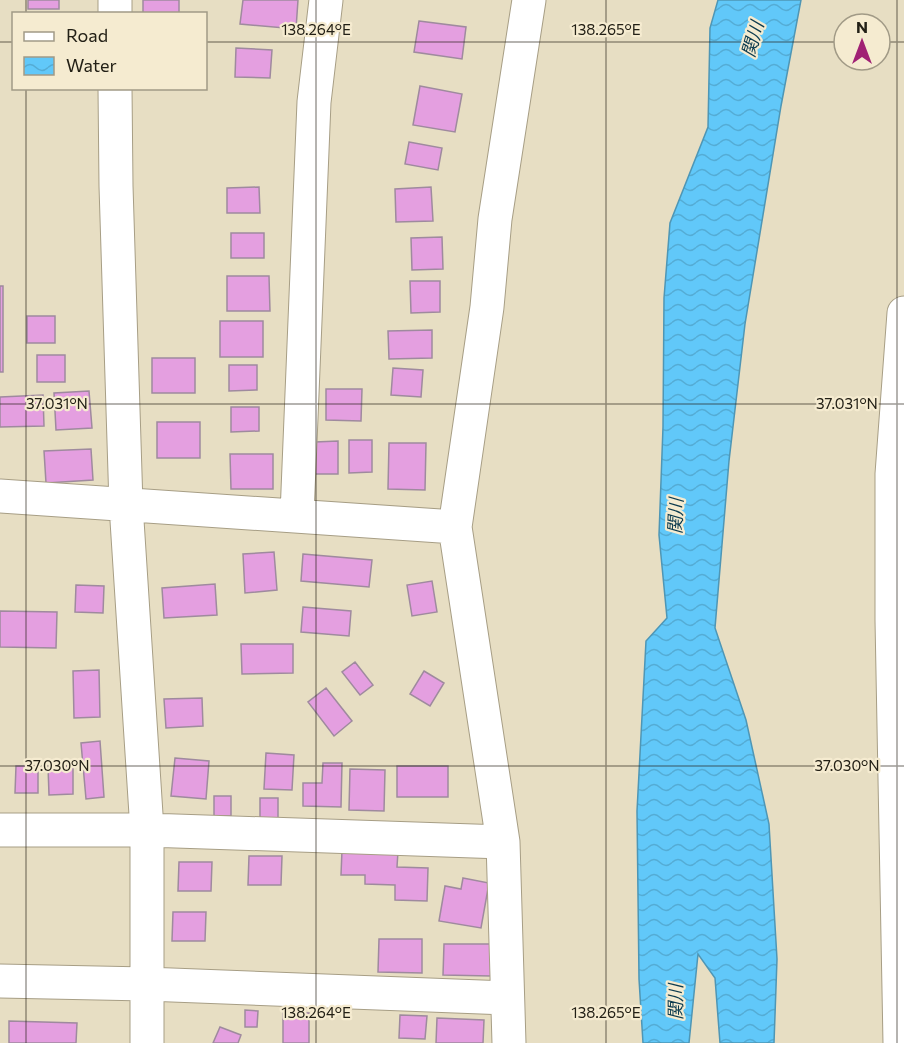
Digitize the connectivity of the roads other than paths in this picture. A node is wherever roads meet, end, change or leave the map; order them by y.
1 (326, 0) edge
2 (529, 0) edge
3 (115, 90) edge
4 (904, 313) edge
5 (0, 496) edge
6 (126, 505) junction
7 (297, 515) junction
8 (455, 527) junction
9 (0, 830) edge
10 (147, 830) junction
11 (503, 842) junction
12 (0, 981) edge
13 (146, 984) junction
14 (507, 998) junction
15 (147, 1043) edge
16 (509, 1043) edge
17 (900, 1043) edge

1 - 7 street
2 - 8 street
3 - 6 street
4 - 17 street
5 - 6 street
6 - 7 street
6 - 10 street
7 - 8 street
8 - 11 street
9 - 10 street
10 - 11 street
10 - 13 street
11 - 14 street
12 - 13 street
13 - 14 street
13 - 15 street
14 - 16 street

